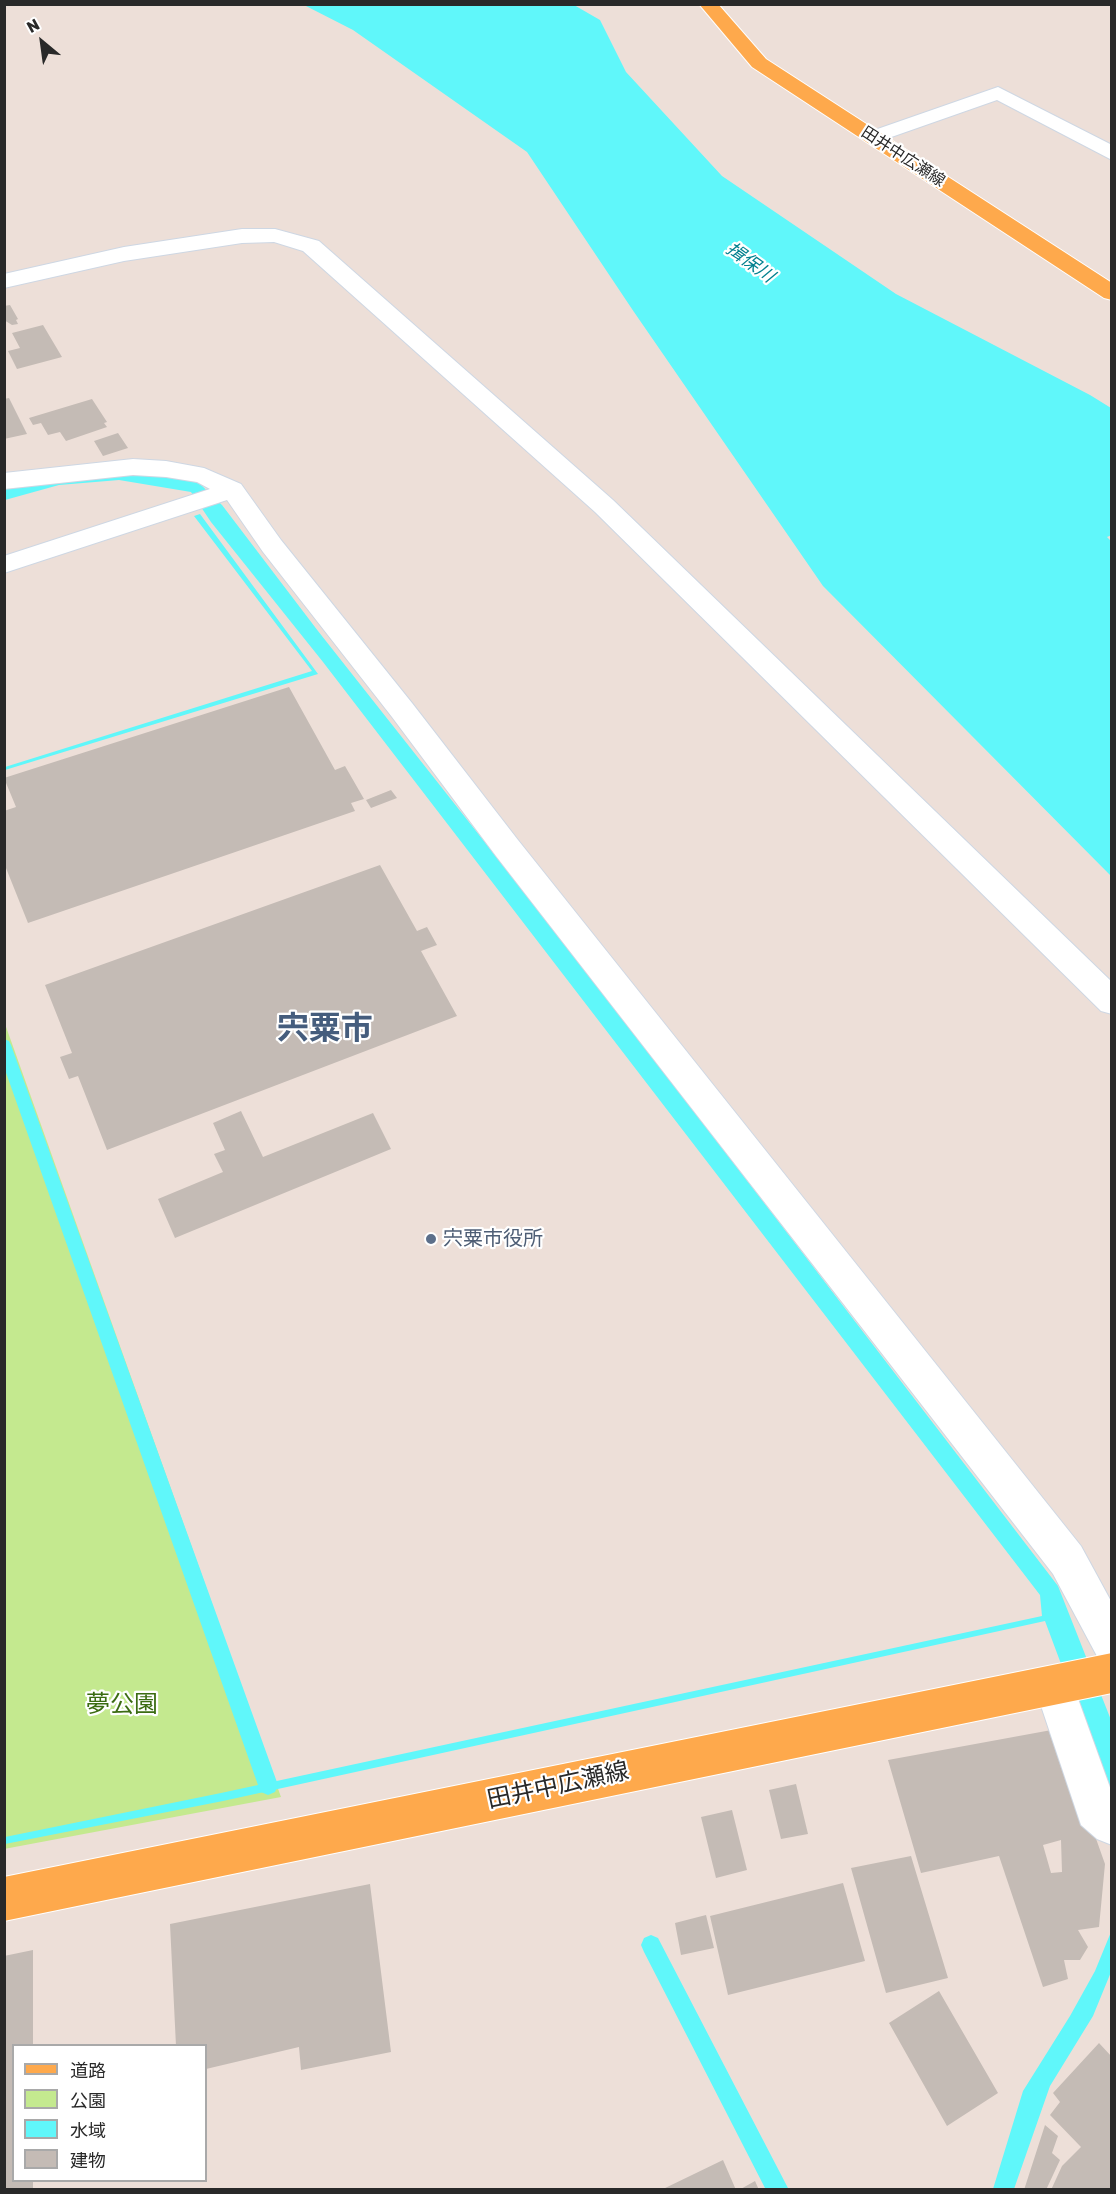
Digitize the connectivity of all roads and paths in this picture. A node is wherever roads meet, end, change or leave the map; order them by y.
1 (708, 4) edge
2 (873, 137) junction
3 (1112, 154) edge
4 (4, 281) edge
5 (1112, 294) edge
6 (4, 481) edge
7 (232, 490) junction
8 (4, 565) edge
9 (1112, 1002) edge
10 (1112, 1644) edge
11 (1112, 1673) edge
12 (1054, 1685) junction
13 (1112, 1824) edge
14 (4, 1899) edge

1 - 2 main road, 田井中広瀬線
2 - 3 street
2 - 5 main road, 田井中広瀬線
4 - 9 street
6 - 7 street
7 - 8 street
7 - 10 street
11 - 12 main road, 田井中広瀬線
12 - 13 street
12 - 14 main road, 田井中広瀬線

